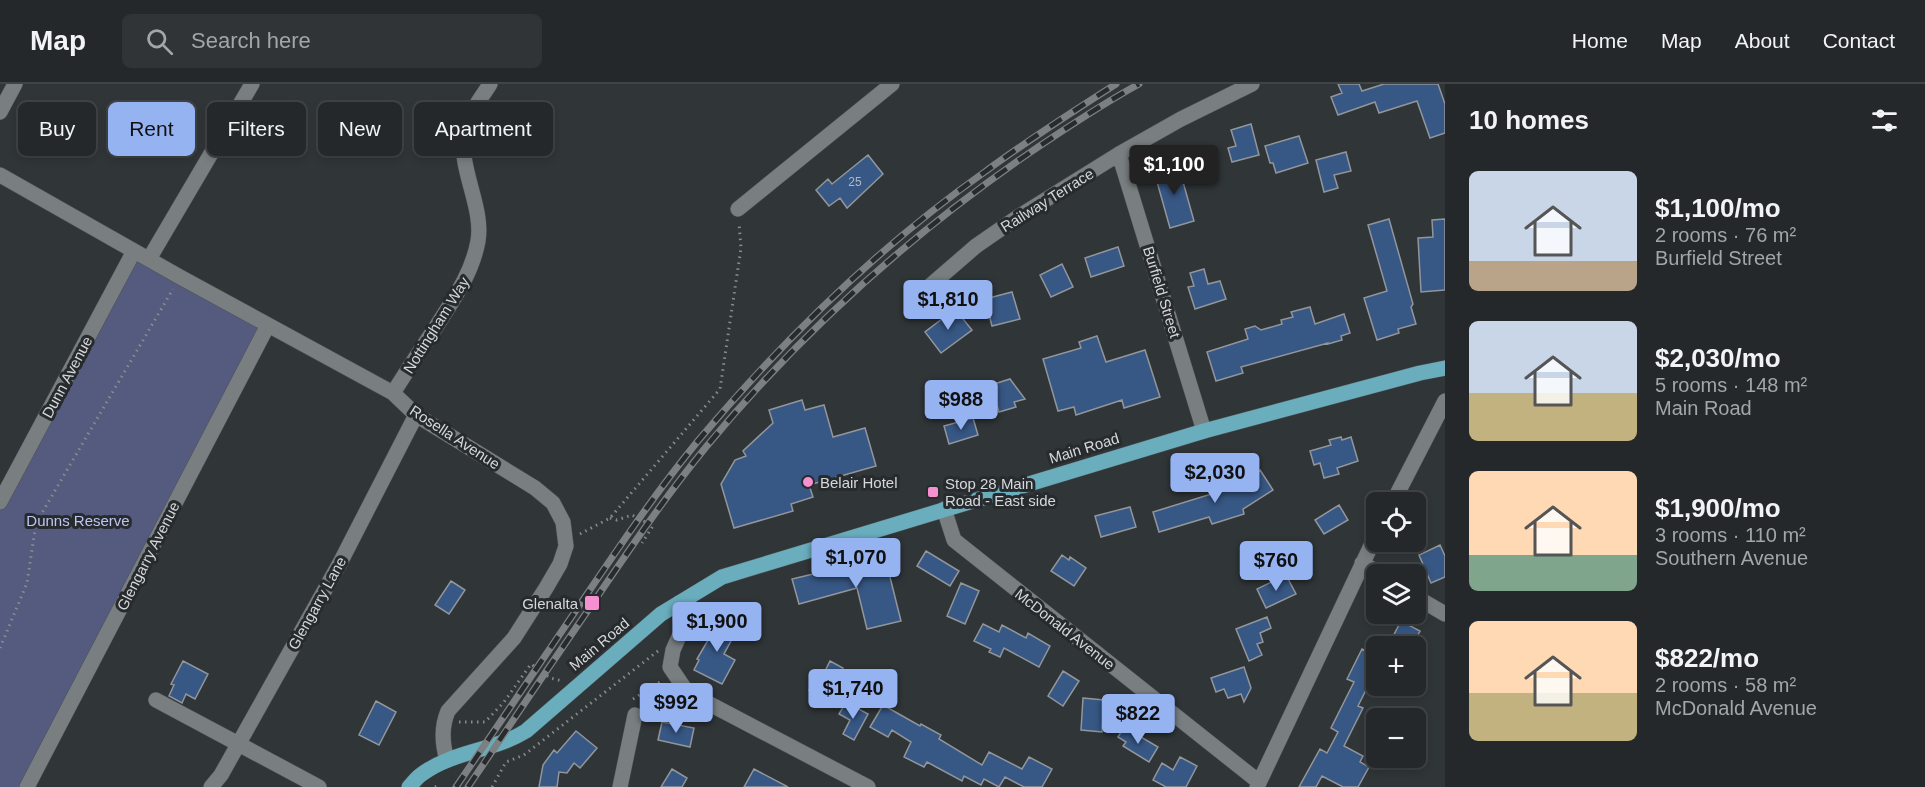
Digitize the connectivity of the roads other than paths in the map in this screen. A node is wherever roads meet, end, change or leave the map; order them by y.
1 (15, 84) edge
2 (252, 84) edge
3 (490, 84) edge
4 (892, 84) edge
5 (1252, 84) edge
6 (0, 112) edge
7 (1119, 154) junction
8 (0, 175) edge
9 (738, 209) road end
10 (134, 251) junction
11 (149, 260) junction
12 (917, 297) dead end
13 (268, 326) junction
14 (1445, 368) edge
15 (393, 393) junction
16 (1445, 401) edge
17 (416, 415) junction
18 (1204, 430) junction
19 (1398, 492) edge
20 (0, 502) edge
21 (944, 509) junction
22 (1368, 552) edge
23 (1362, 563) junction
24 (1366, 565) edge
25 (679, 603) junction
26 (1426, 603) edge
27 (1445, 614) edge
28 (156, 700) dead end
29 (635, 715) road end
30 (238, 744) junction
31 (447, 760) junction
32 (1258, 784) edge
33 (27, 787) edge
34 (211, 787) edge
35 (319, 787) edge
36 (409, 787) edge
37 (620, 787) edge
38 (868, 787) edge

1 - 6 street
2 - 11 street
3 - 15 street, Nottingham Way
4 - 9 street
5 - 7 street, Railway Terrace
7 - 12 street, Railway Terrace
7 - 18 street, Burfield Street
8 - 10 street, Rosella Avenue
10 - 11 street, Rosella Avenue
10 - 20 street, Dunn Avenue
11 - 13 street, Rosella Avenue
13 - 15 street, Rosella Avenue
13 - 33 street, Glengarry Avenue
14 - 18 main road, Main Road
15 - 17 street, Rosella Avenue
16 - 19 street
17 - 30 street, Glengarry Lane
17 - 31 street, Rosella Avenue
18 - 21 main road, Main Road
21 - 25 main road, Main Road
21 - 32 street, McDonald Avenue
22 - 23 street
23 - 24 street
23 - 32 street
25 - 31 main road, Main Road
25 - 38 street
26 - 27 street
28 - 30 street
29 - 37 street
30 - 34 street, Glengarry Lane
30 - 35 street
31 - 36 main road, Main Road

